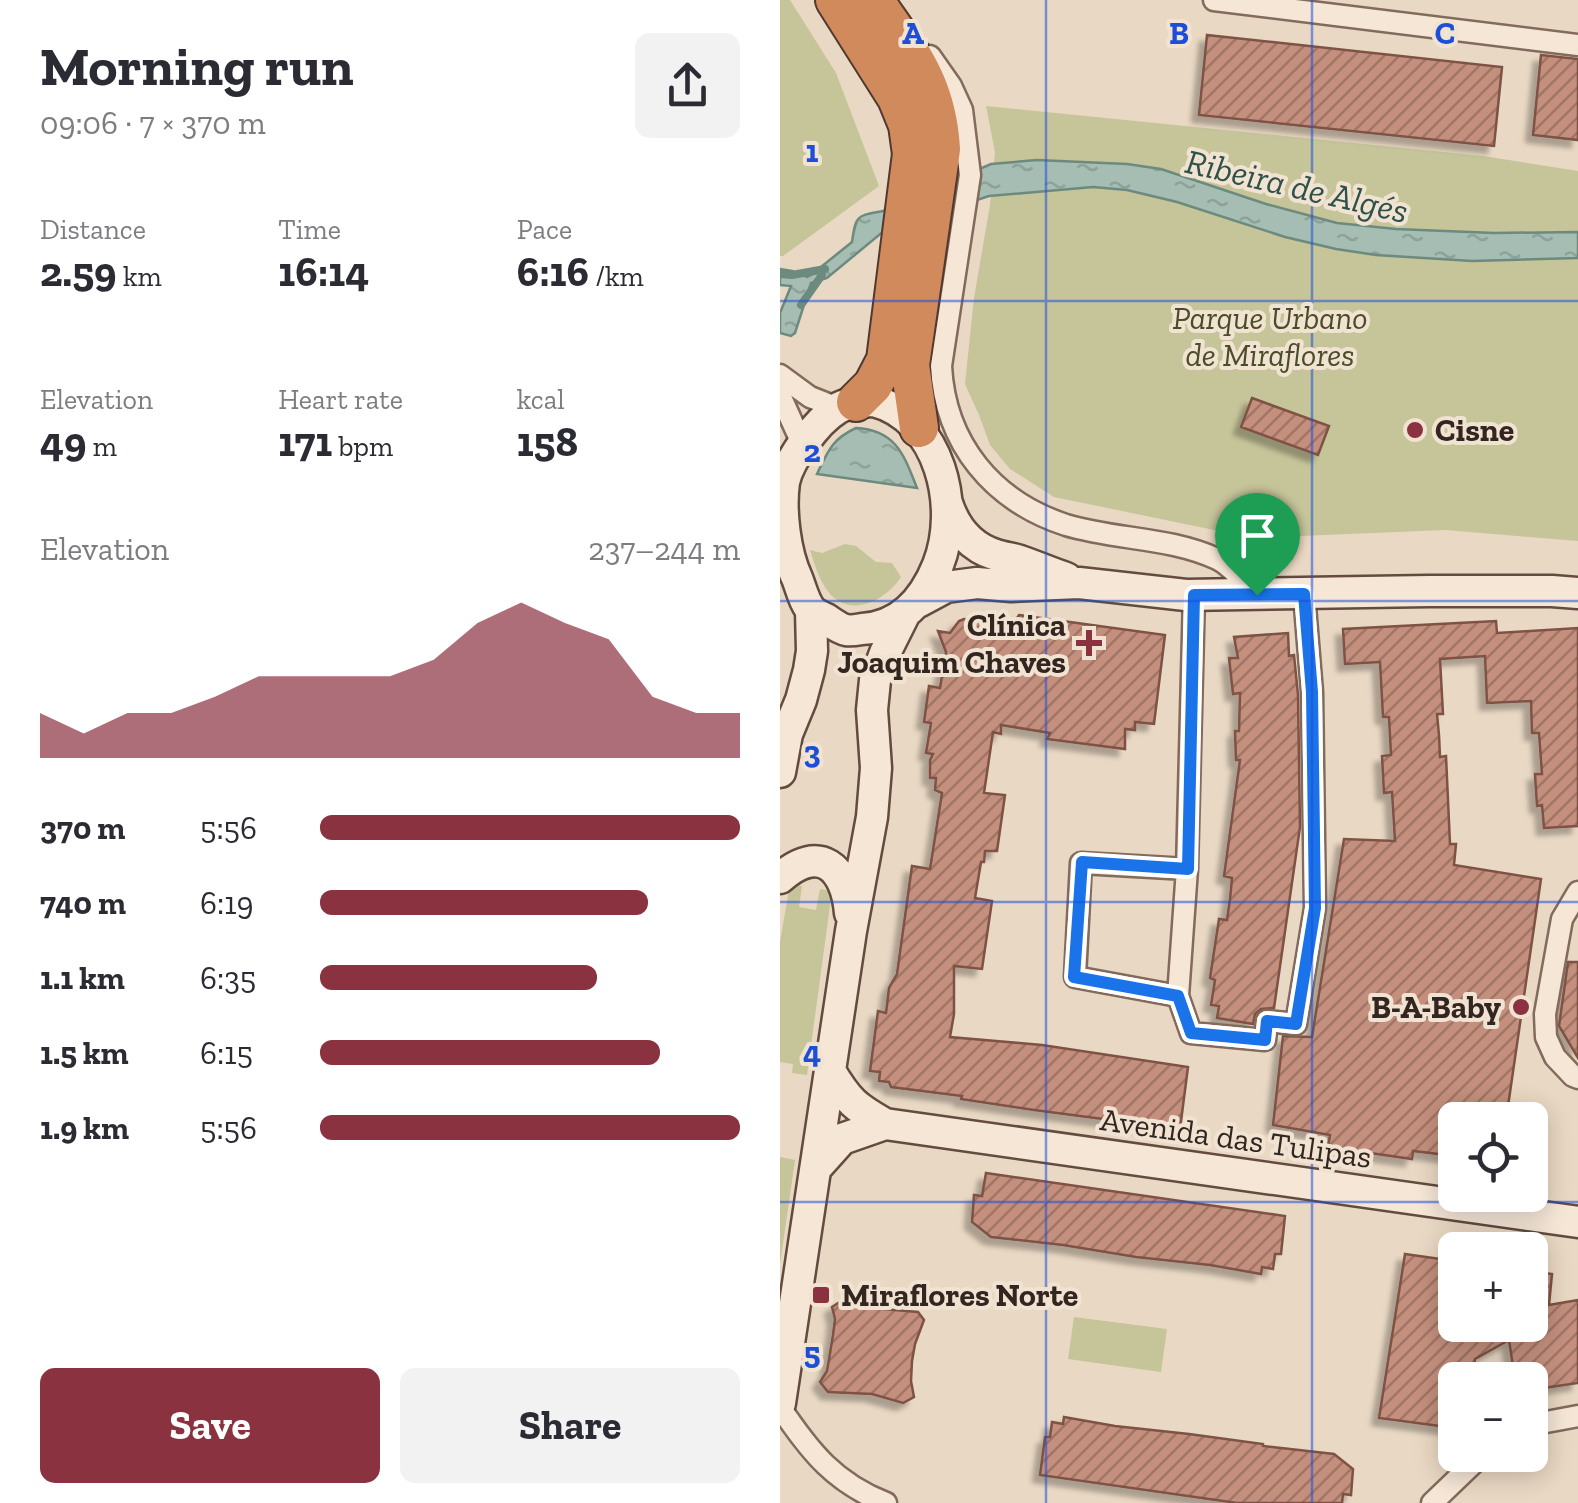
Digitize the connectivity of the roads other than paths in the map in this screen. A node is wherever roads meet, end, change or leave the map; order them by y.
1 (834, 0) edge
2 (874, 0) edge
3 (894, 0) edge
4 (1214, 0) edge
5 (1578, 45) edge
6 (780, 375) edge
7 (780, 394) edge
8 (847, 405) junction
9 (919, 428) junction
10 (791, 465) edge
11 (947, 502) junction
12 (785, 559) edge
13 (1078, 583) junction
14 (1578, 593) edge
15 (1304, 594) junction
16 (1194, 595) junction
17 (1257, 595) junction
18 (911, 608) junction
19 (811, 611) junction
20 (780, 772) edge
21 (1188, 869) junction
22 (780, 878) edge
23 (1578, 892) edge
24 (851, 931) junction
25 (1178, 996) junction
26 (830, 1072) junction
27 (1578, 1078) edge
28 (885, 1124) junction
29 (816, 1168) junction
30 (1578, 1222) edge
31 (780, 1405) edge
32 (1578, 1416) edge
33 (1548, 1421) edge
34 (1464, 1472) edge
35 (886, 1503) edge
36 (1432, 1503) edge

1 - 8 highway
2 - 9 highway
3 - 17 street
4 - 5 street
6 - 8 street
7 - 10 street
8 - 9 street
8 - 10 street
9 - 11 street
10 - 12 street
11 - 13 street
11 - 18 street
12 - 19 street
13 - 16 street
13 - 18 street
14 - 15 street
15 - 17 street
15 - 25 street
16 - 17 street
16 - 21 street
18 - 19 street
18 - 24 street
19 - 20 street
21 - 25 street
21 - 25 street
22 - 24 street
23 - 27 street
24 - 26 street
26 - 28 street, Avenida das Tulipas
26 - 29 street
28 - 29 street, Avenida das Tulipas
28 - 30 street, Avenida das Tulipas
29 - 31 street
31 - 35 street
32 - 33 street
34 - 36 street

